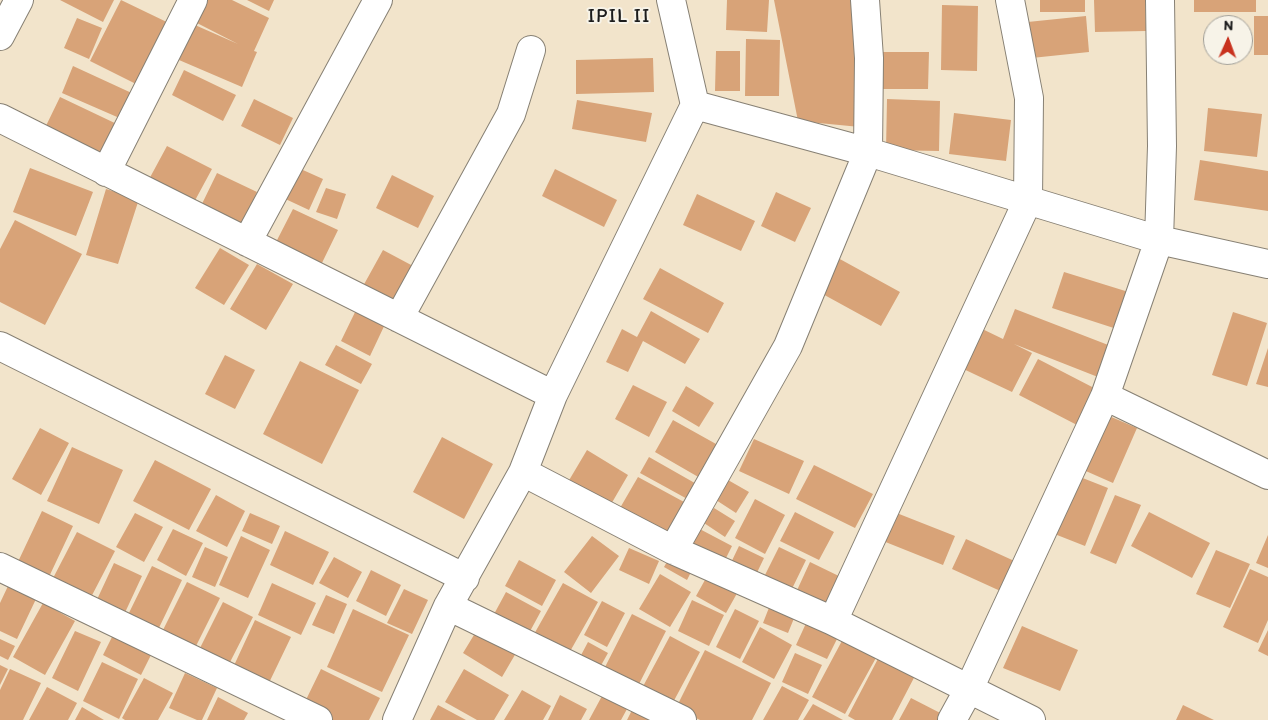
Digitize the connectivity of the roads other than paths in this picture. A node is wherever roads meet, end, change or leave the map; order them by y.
1 (19, 0) edge
2 (193, 0) edge
3 (378, 0) edge
4 (671, 0) edge
5 (865, 0) edge
6 (1010, 0) edge
7 (1160, 0) edge
8 (0, 36) edge
9 (531, 50) dead end
10 (696, 105) junction
11 (0, 118) edge
12 (868, 152) junction
13 (106, 172) junction
14 (1028, 200) junction
15 (1159, 240) junction
16 (247, 242) junction
17 (1268, 264) edge
18 (399, 318) junction
19 (0, 346) edge
20 (553, 395) junction
21 (1105, 396) junction
22 (523, 472) junction
23 (1268, 475) edge
24 (673, 550) junction
25 (0, 567) edge
26 (465, 578) junction
27 (448, 606) junction
28 (834, 621) junction
29 (969, 689) junction
30 (318, 720) edge
31 (396, 720) edge
32 (682, 720) edge
33 (952, 720) edge
34 (1032, 720) edge

1 - 8 street
2 - 13 street
3 - 16 street
4 - 10 street
5 - 12 street
6 - 14 street
7 - 15 street
9 - 18 street
10 - 12 street
10 - 20 street
11 - 13 street
12 - 14 street
12 - 24 street
13 - 16 street
14 - 15 street
14 - 28 street
15 - 17 street
15 - 21 street
16 - 18 street
18 - 20 street
19 - 26 street
20 - 22 street
21 - 23 street
21 - 29 street
22 - 24 street
22 - 26 street
24 - 28 street
25 - 30 street
26 - 27 street
27 - 31 street
27 - 32 street
28 - 29 street
29 - 33 street
29 - 34 street

